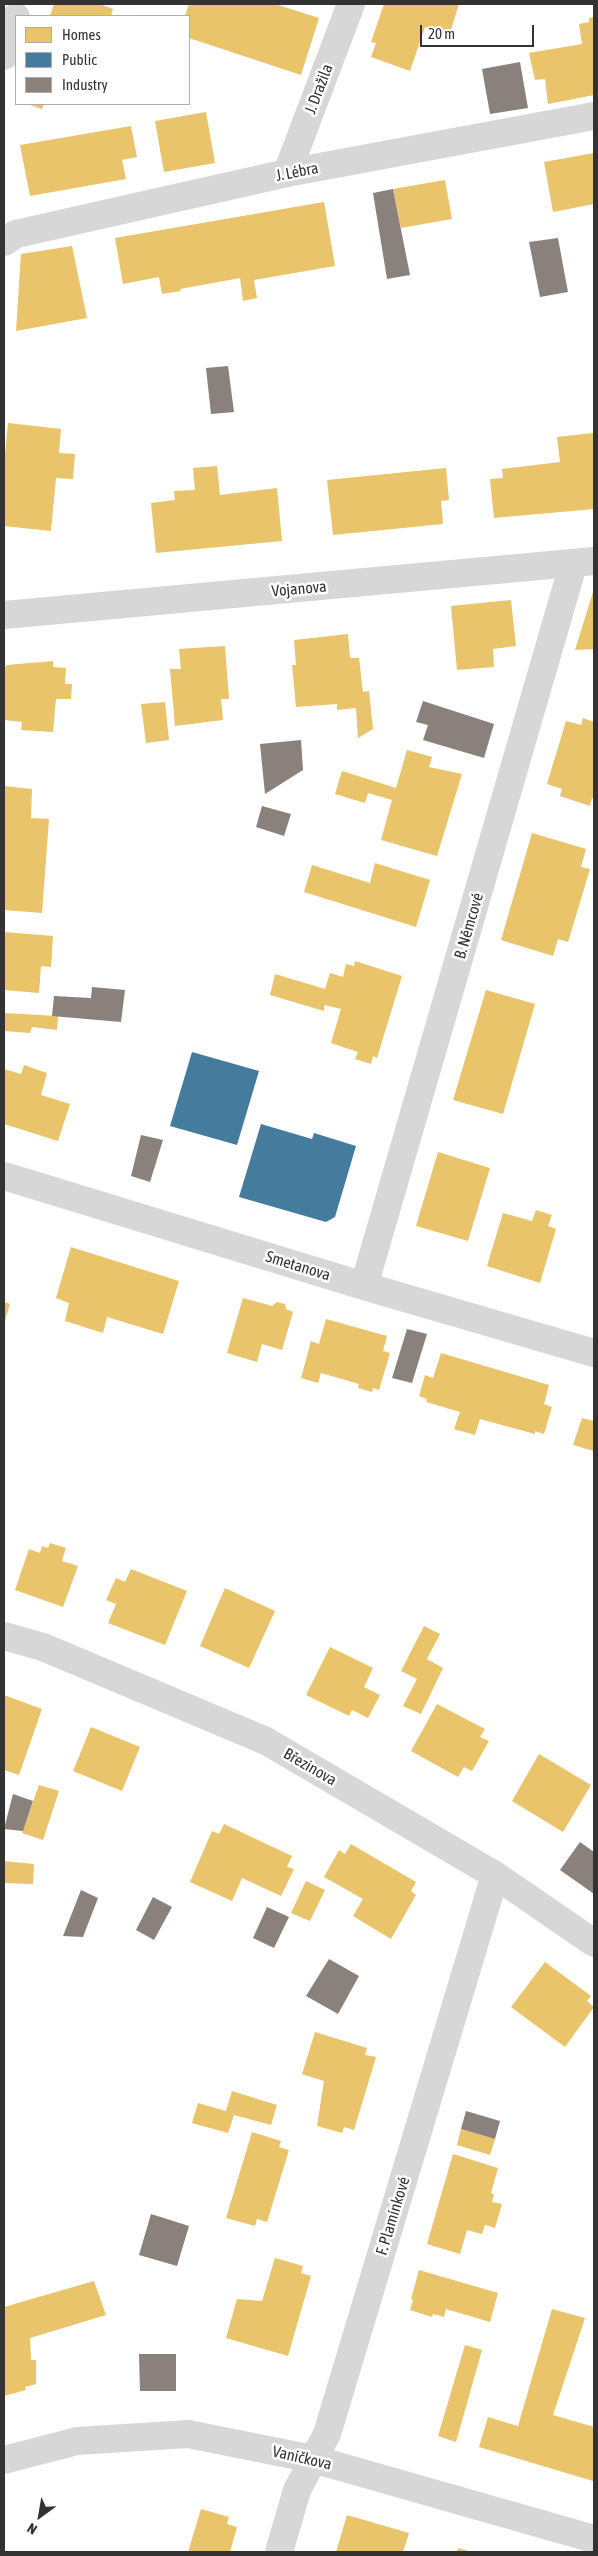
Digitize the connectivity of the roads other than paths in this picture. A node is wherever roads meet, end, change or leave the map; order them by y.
1 (351, 4) edge
2 (15, 19) edge
3 (4, 56) edge
4 (594, 116) edge
5 (287, 173) junction
6 (4, 242) edge
7 (584, 563) edge
8 (4, 615) edge
9 (4, 1176) edge
10 (364, 1286) junction
11 (594, 1353) edge
12 (4, 1636) edge
13 (495, 1875) junction
14 (594, 1943) edge
15 (313, 2459) junction
16 (4, 2460) edge
17 (594, 2539) edge
18 (278, 2552) edge

1 - 5 street, J. Dražila
2 - 3 street
4 - 5 street, J. Lébra
5 - 6 street, J. Lébra
7 - 8 street, Vojanova
7 - 10 street, B. Němcové
9 - 10 street, Smetanova
10 - 11 street, Smetanova
12 - 13 street, Březinova
13 - 14 street, Březinova
13 - 15 street, F. Plamínkové
15 - 16 street, Vaníčkova
15 - 17 street, Vaníčkova
15 - 18 street, F. Plamínkové

